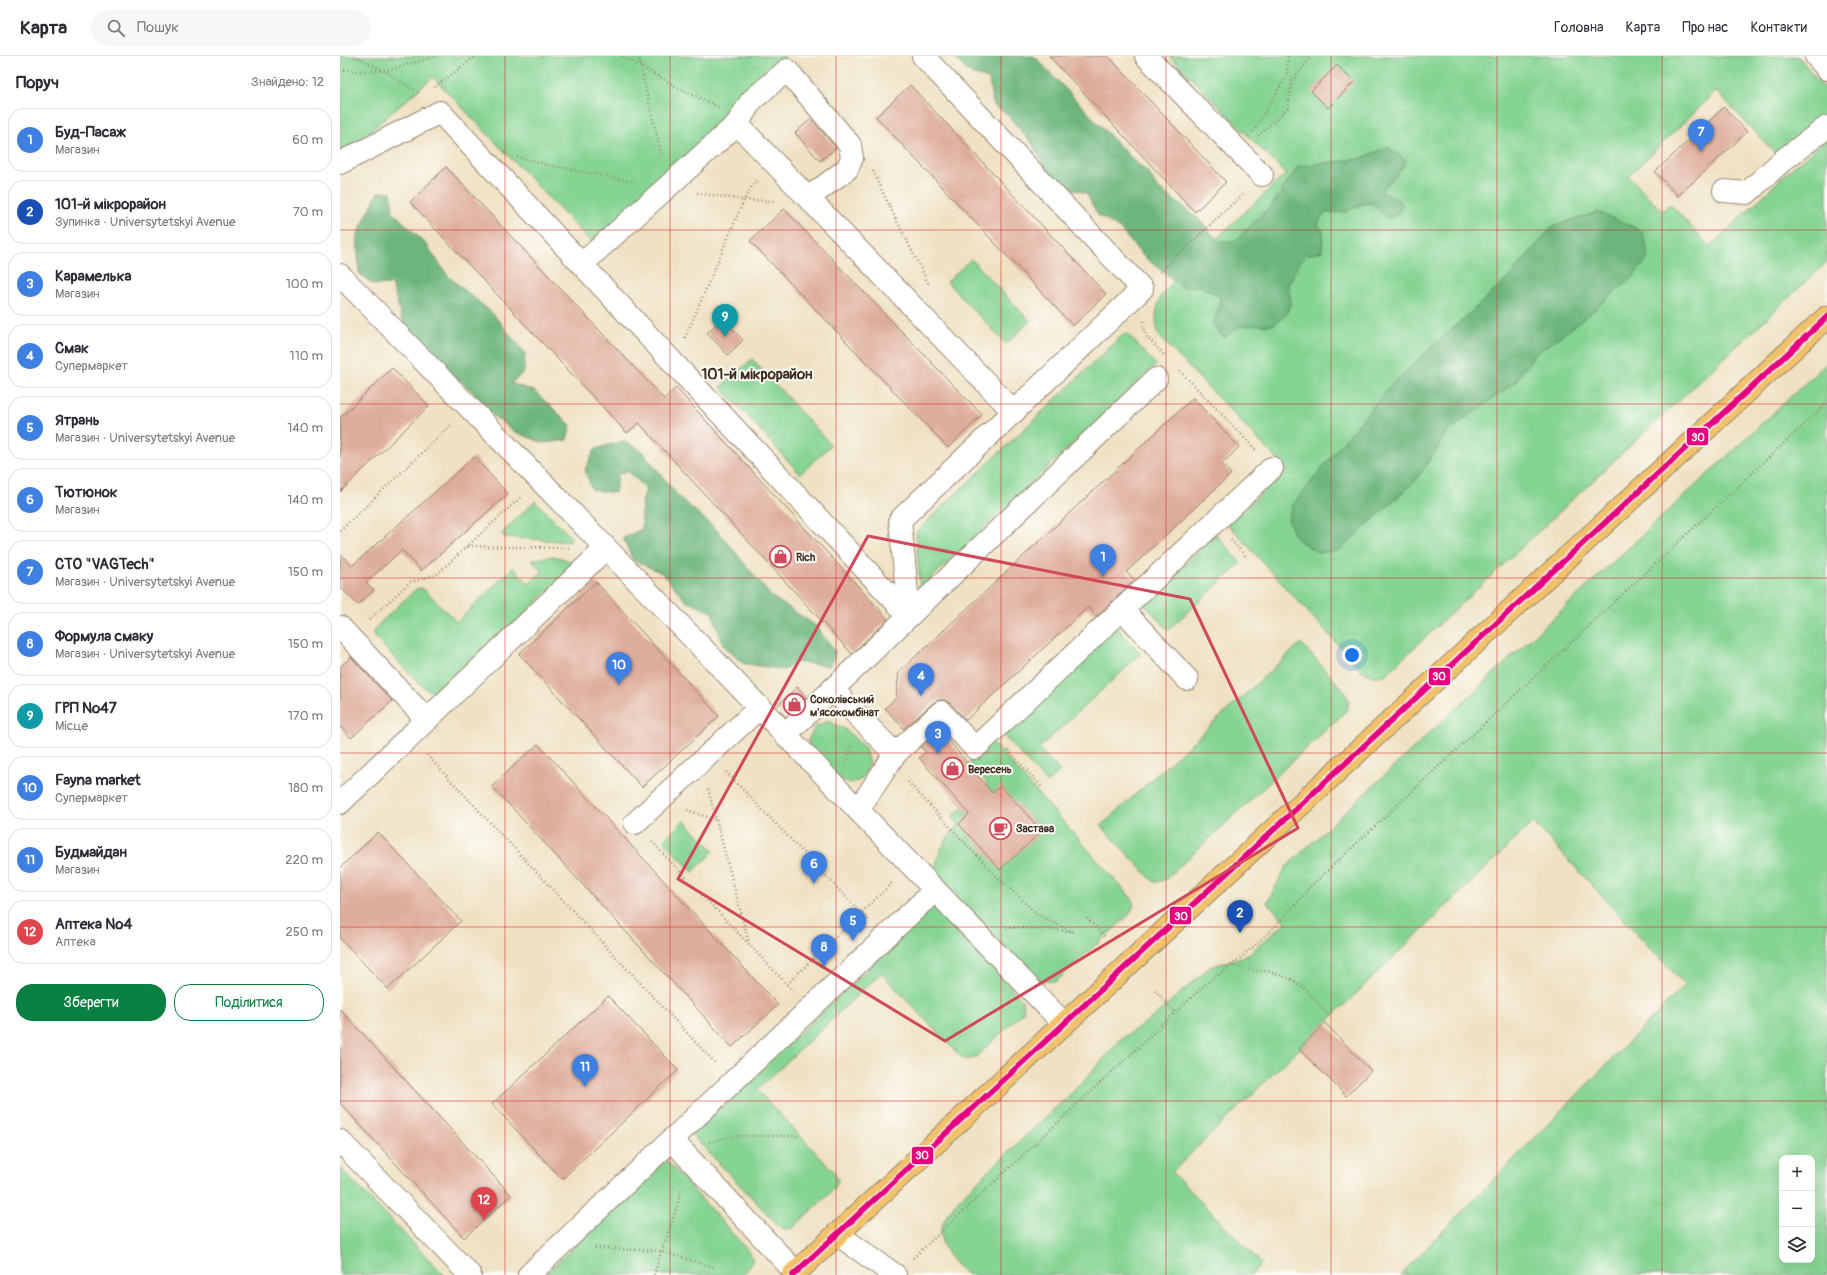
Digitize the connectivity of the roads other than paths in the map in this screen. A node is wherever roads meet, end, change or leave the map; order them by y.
1 (923, 56) edge
2 (1146, 56) edge
3 (1816, 56) edge
4 (1827, 69) edge
5 (736, 124) junction
6 (1827, 128) edge
7 (340, 164) edge
8 (1262, 175) road end
9 (1724, 191) dead end
10 (808, 198) junction
11 (582, 264) junction
12 (340, 275) edge
13 (1827, 317) edge
14 (1156, 379) dead end
15 (1014, 412) junction
16 (1272, 468) road end
17 (606, 548) junction
18 (1122, 609) junction
19 (909, 616) junction
20 (345, 632) edge
21 (1186, 680) dead end
22 (832, 689) junction
23 (759, 708) junction
24 (427, 720) junction
25 (785, 734) junction
26 (892, 758) junction
27 (340, 803) edge
28 (858, 810) junction
29 (635, 823) road end
30 (935, 890) junction
31 (1064, 1024) junction
32 (340, 1141) edge
33 (680, 1149) junction
34 (837, 1234) junction
35 (794, 1274) edge
36 (470, 1275) edge
37 (529, 1275) edge
38 (895, 1275) edge

1 - 15 street
2 - 8 street
3 - 4 street
5 - 10 street
5 - 10 street
5 - 11 street
6 - 9 street
7 - 11 street
10 - 15 street
11 - 19 street
12 - 17 street
13 - 31 main road
14 - 19 street
15 - 19 street
16 - 18 street
17 - 23 street
17 - 24 street
18 - 21 street
18 - 26 street
19 - 22 street
20 - 24 street
22 - 25 street
22 - 26 street
23 - 25 street
23 - 29 street
24 - 27 street
25 - 28 street
26 - 28 street
28 - 30 street
30 - 31 street
30 - 33 street
31 - 34 main road
32 - 36 street
33 - 35 street
33 - 37 street
34 - 35 main road
34 - 38 street

